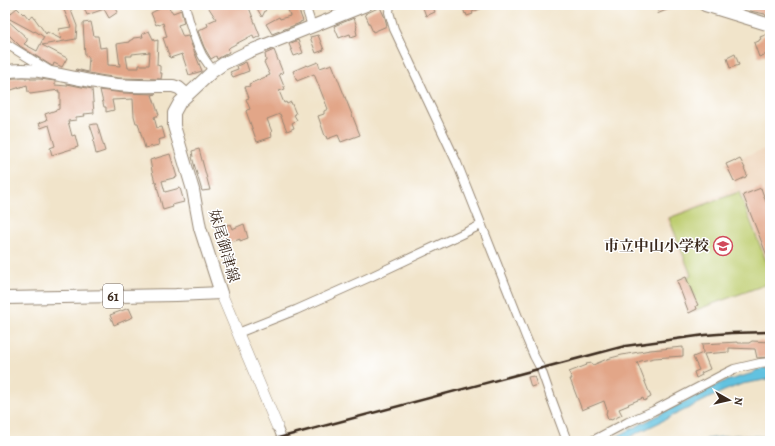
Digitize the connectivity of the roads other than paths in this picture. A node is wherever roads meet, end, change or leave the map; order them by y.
1 (185, 5) edge
2 (305, 5) edge
3 (366, 5) edge
4 (390, 5) edge
5 (705, 5) edge
6 (770, 25) edge
7 (312, 26) junction
8 (5, 43) edge
9 (213, 71) junction
10 (5, 72) edge
11 (55, 73) junction
12 (186, 95) junction
13 (481, 225) junction
14 (221, 293) junction
15 (5, 298) edge
16 (238, 333) junction
17 (770, 362) edge
18 (278, 426) joint
19 (283, 441) edge
20 (567, 441) edge
21 (583, 441) edge
22 (592, 441) edge

1 - 9 street
2 - 7 street
3 - 7 main road, 妹尾御津線
4 - 13 street
5 - 6 main road
7 - 9 main road, 妹尾御津線
8 - 11 street
9 - 12 main road, 妹尾御津線
10 - 11 main road
11 - 12 main road
12 - 14 main road, 妹尾御津線
13 - 16 street
13 - 20 street
14 - 15 main road, 妹尾御津線 / 61
14 - 16 street
16 - 18 street
17 - 22 street
18 - 19 street
21 - 22 street

